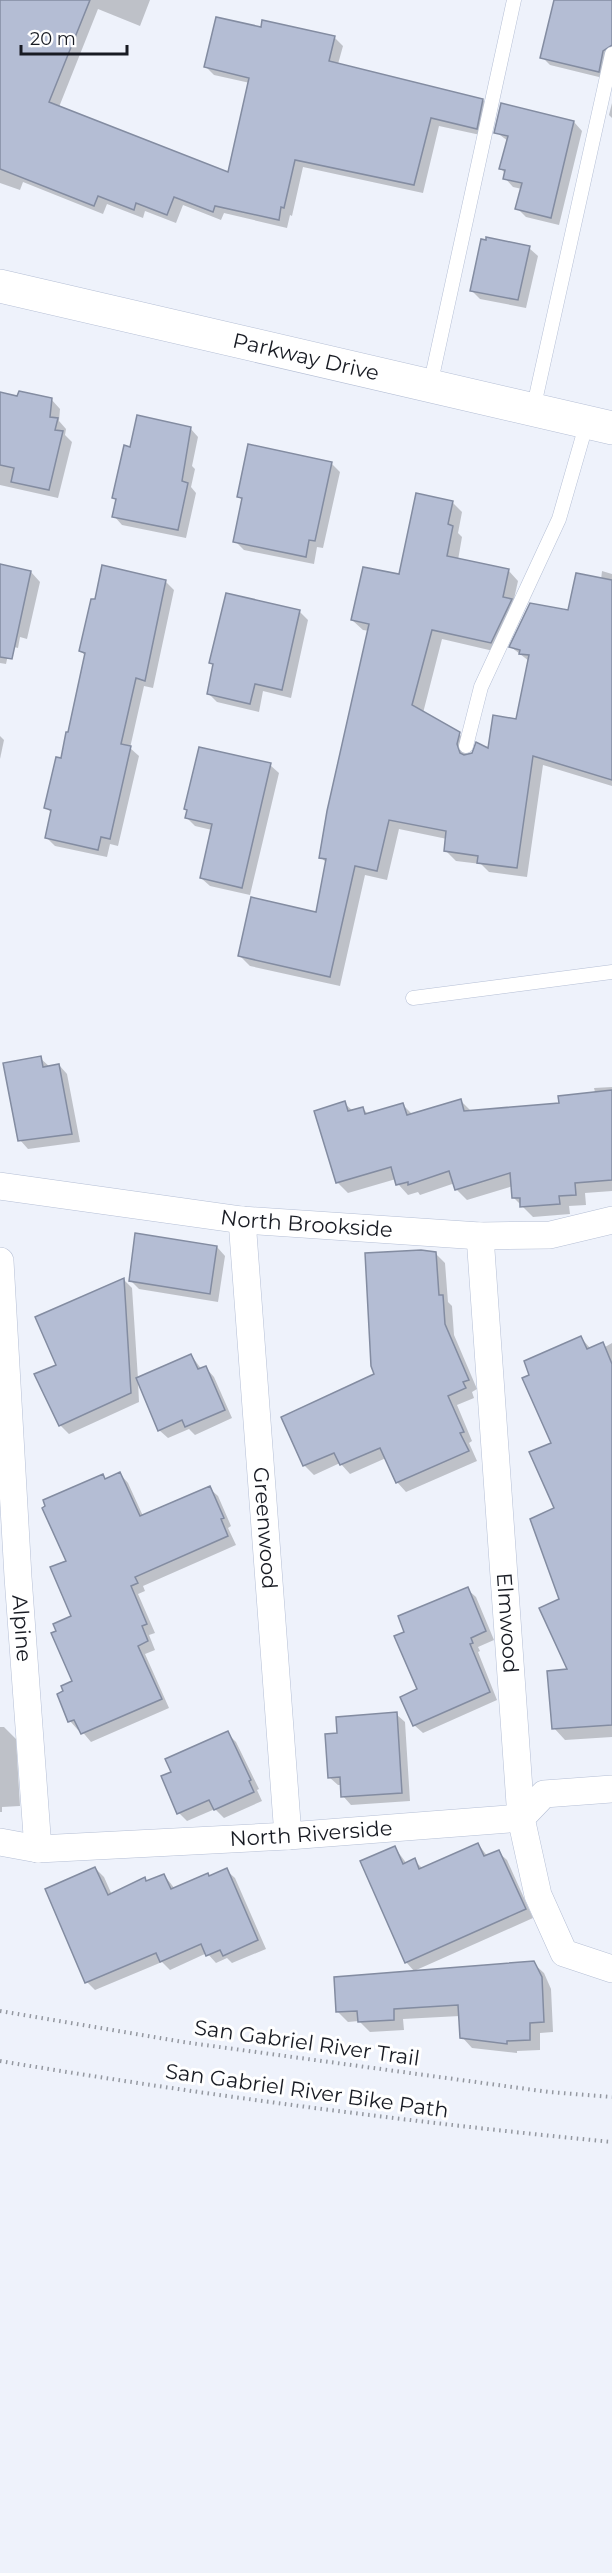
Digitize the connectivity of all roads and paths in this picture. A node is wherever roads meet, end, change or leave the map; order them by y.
1 (514, 0) edge
2 (612, 54) edge
3 (0, 286) edge
4 (430, 386) junction
5 (532, 410) junction
6 (599, 425) edge
7 (466, 746) dead end
8 (612, 972) edge
9 (413, 998) dead end
10 (0, 1186) edge
11 (242, 1220) junction
12 (612, 1220) edge
13 (480, 1236) junction
14 (0, 1261) edge
15 (1, 1324) edge
16 (9, 1575) edge
17 (612, 1789) edge
18 (521, 1818) junction
19 (288, 1836) junction
20 (0, 1842) edge
21 (38, 1849) junction
22 (612, 1969) edge
23 (0, 2011) edge
24 (0, 2061) edge
25 (612, 2097) edge
26 (612, 2142) edge

1 - 4 lane
2 - 5 lane
3 - 4 street, Parkway Drive
4 - 5 street, Parkway Drive
5 - 6 street, Parkway Drive
6 - 7 lane
8 - 9 lane
10 - 11 street, North Brookside
11 - 13 street, North Brookside
11 - 19 street, Greenwood
12 - 13 street, North Brookside
13 - 18 street, Elmwood
14 - 15 street, Alpine
15 - 16 street, Alpine
16 - 21 street, Alpine
17 - 18 street
18 - 19 street, North Riverside
18 - 22 street, Elmwood
19 - 21 street, North Riverside
20 - 21 street, North Riverside
23 - 25 path, San Gabriel River Trail
24 - 26 path, San Gabriel River Bike Path

